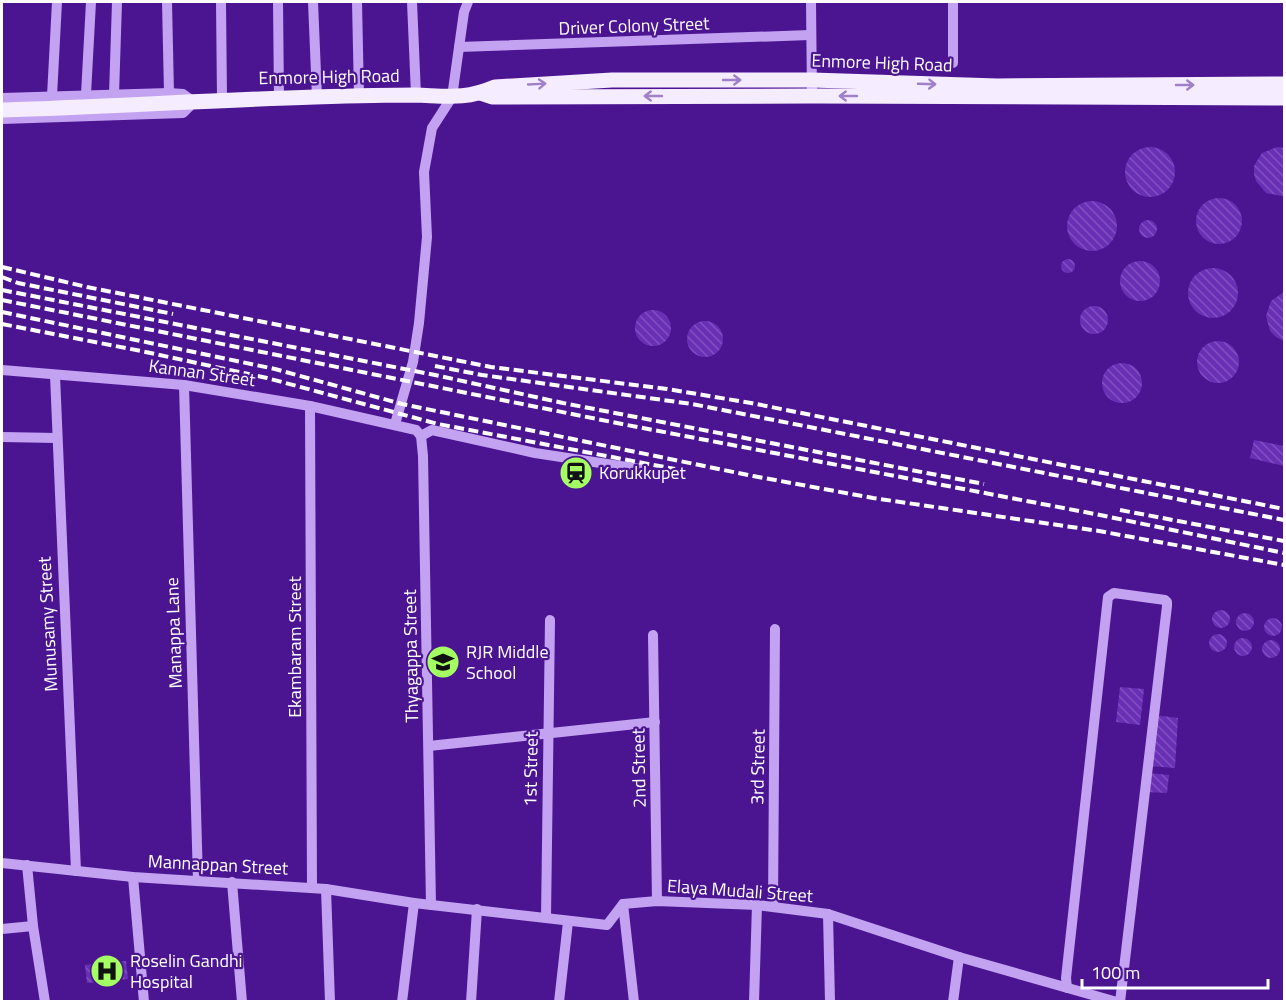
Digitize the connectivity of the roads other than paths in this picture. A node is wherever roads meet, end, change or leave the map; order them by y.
1 (57, 2) edge
2 (90, 2) edge
3 (117, 2) edge
4 (167, 2) edge
5 (221, 2) edge
6 (278, 2) edge
7 (313, 2) edge
8 (357, 2) edge
9 (412, 2) edge
10 (468, 2) edge
11 (811, 2) edge
12 (953, 2) edge
13 (810, 35) junction
14 (459, 47) junction
15 (953, 63) dead end
16 (812, 80) junction
17 (1284, 84) edge
18 (480, 93) junction
19 (86, 94) junction
20 (114, 95) junction
21 (416, 95) junction
22 (52, 96) junction
23 (359, 96) junction
24 (812, 96) junction
25 (316, 97) junction
26 (2, 98) edge
27 (279, 98) junction
28 (452, 98) junction
29 (1284, 98) edge
30 (222, 99) junction
31 (181, 100) junction
32 (2, 110) edge
33 (2, 119) edge
34 (2, 369) edge
35 (55, 375) junction
36 (184, 385) junction
37 (310, 406) junction
38 (395, 424) junction
39 (421, 436) junction
40 (2, 437) edge
41 (57, 438) junction
42 (640, 469) dead end
43 (550, 620) dead end
44 (776, 629) dead end
45 (653, 635) dead end
46 (655, 722) junction
47 (548, 732) junction
48 (429, 746) junction
49 (2, 863) edge
50 (27, 865) junction
51 (76, 871) junction
52 (133, 877) junction
53 (198, 881) junction
54 (232, 882) junction
55 (312, 888) junction
56 (326, 889) junction
57 (657, 901) junction
58 (414, 903) junction
59 (622, 904) junction
60 (757, 904) junction
61 (431, 905) junction
62 (773, 906) junction
63 (477, 909) junction
64 (828, 915) junction
65 (546, 918) junction
66 (568, 922) junction
67 (33, 926) junction
68 (2, 929) edge
69 (959, 957) junction
70 (1071, 988) junction
71 (45, 1002) edge
72 (144, 1002) edge
73 (242, 1002) edge
74 (330, 1002) edge
75 (402, 1002) edge
76 (471, 1002) edge
77 (559, 1002) edge
78 (634, 1002) edge
79 (754, 1002) edge
80 (830, 1002) edge
81 (953, 1002) edge
82 (1073, 1002) edge
83 (1119, 1002) edge

1 - 22 street
2 - 19 street
3 - 20 street
4 - 31 street
5 - 30 street
6 - 27 street
7 - 25 street
8 - 23 street
9 - 21 street
10 - 14 street
11 - 13 street
12 - 15 street
13 - 14 street, Driver Colony Street
13 - 16 street
14 - 28 street
16 -> 17 main road, Enmore High Road
18 -> 16 main road, Enmore High Road
16 - 24 street
24 -> 18 main road, Enmore High Road
18 - 28 main road, Enmore High Road
19 - 20 street
19 - 22 street
20 - 31 street
21 - 23 main road, Enmore High Road
21 - 28 main road, Enmore High Road
22 - 26 street
23 - 25 main road, Enmore High Road
29 -> 24 main road, Enmore High Road
25 - 27 main road, Enmore High Road
27 - 30 main road, Enmore High Road
28 - 38 street
30 - 31 main road, Enmore High Road
31 - 32 main road, Enmore High Road
31 - 33 street
34 - 35 street, Kannan Street
35 - 36 street, Kannan Street
35 - 41 street, Munusamy Street
36 - 37 street, Kannan Street
36 - 53 street, Manappa Lane
37 - 38 street, Kannan Street
37 - 55 street, Ekambaram Street
38 - 39 street
39 - 42 street
39 - 48 street, Thyagappa Street
40 - 41 street
41 - 51 street, Munusamy Street
43 - 47 street, 1st Street
44 - 62 street, 3rd Street
45 - 46 street, 2nd Street
46 - 47 street
46 - 57 street, 2nd Street
47 - 48 street
47 - 65 street, 1st Street
48 - 61 street, Thyagappa Street
49 - 50 street, Mannappan Street
50 - 51 street, Mannappan Street
50 - 67 street
51 - 52 street, Mannappan Street
52 - 53 street, Mannappan Street
52 - 72 street
53 - 54 street, Mannappan Street
54 - 55 street, Mannappan Street
54 - 73 street
55 - 56 street, Mannappan Street
56 - 58 street, Mannappan Street
56 - 74 street
57 - 59 street, Elaya Mudali Street
57 - 60 street, Elaya Mudali Street
58 - 61 street, Mannappan Street
58 - 75 street
59 - 66 street
59 - 78 street
60 - 62 street, Elaya Mudali Street
60 - 79 street
61 - 63 street
62 - 64 street, Elaya Mudali Street
63 - 65 street
63 - 76 street
64 - 69 street, Elaya Mudali Street
64 - 80 street
65 - 66 street
66 - 77 street
67 - 68 street
67 - 71 street
69 - 70 street, Elaya Mudali Street
69 - 81 street
70 - 82 street
70 - 83 street, Elaya Mudali Street
70 - 83 street

